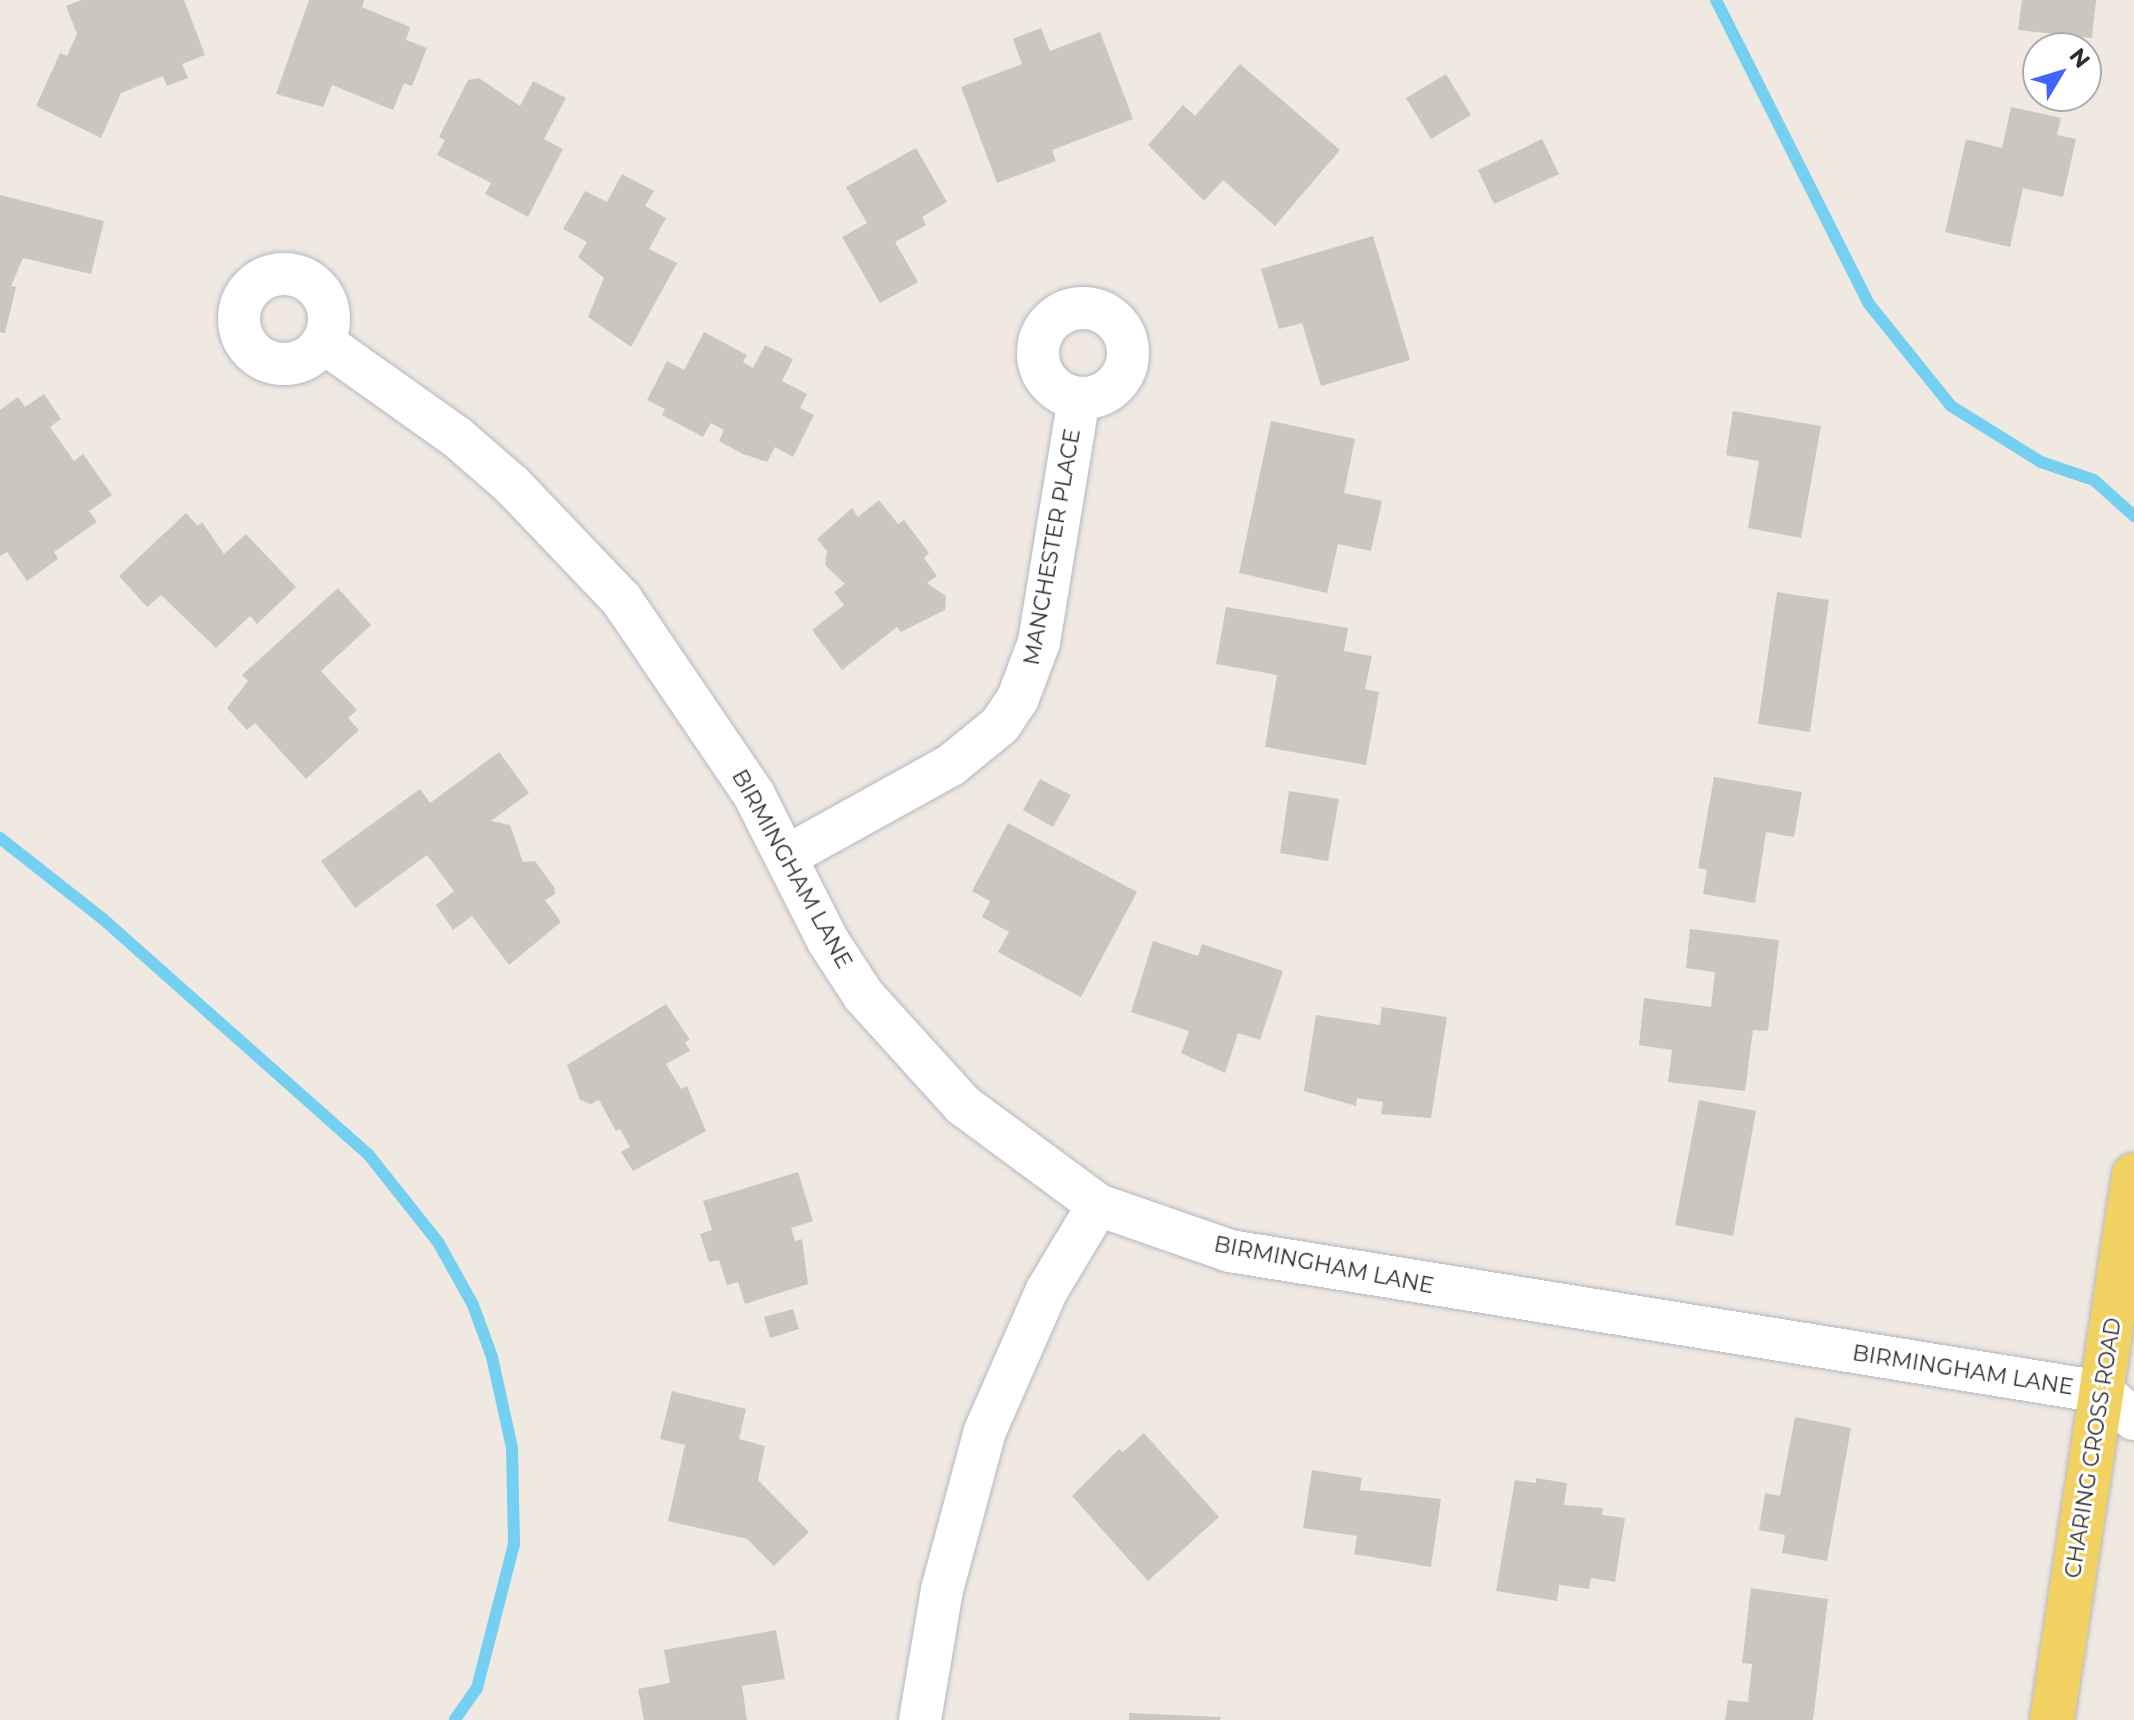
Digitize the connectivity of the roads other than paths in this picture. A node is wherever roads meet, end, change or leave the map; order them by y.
1 (323, 342) dead end
2 (1079, 398) dead end
3 (787, 856) junction
4 (2134, 1175) edge
5 (1098, 1205) junction
6 (2118, 1406) edge
7 (920, 1720) edge
8 (2052, 1720) edge

1 - 3 street, BIRMINGHAM LANE
2 - 3 street, MANCHESTER PLACE
3 - 5 street, BIRMINGHAM LANE
4 - 6 main road, CHARING CROSS ROAD
5 - 6 street, BIRMINGHAM LANE
5 - 7 street
6 - 8 main road, CHARING CROSS ROAD

